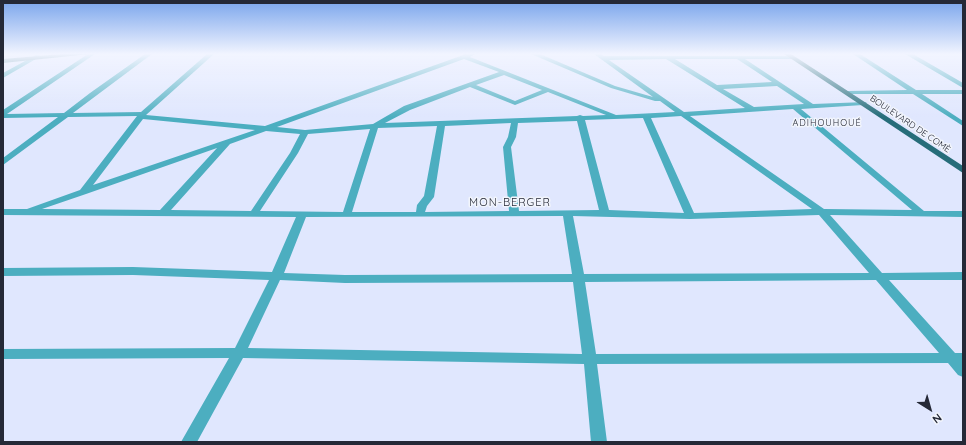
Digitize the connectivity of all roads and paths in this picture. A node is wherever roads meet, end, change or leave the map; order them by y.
1 (61, 75) edge
2 (119, 75) edge
3 (188, 75) edge
4 (415, 75) edge
5 (499, 75) edge
6 (509, 75) edge
7 (584, 75) edge
8 (626, 75) edge
9 (698, 75) edge
10 (765, 75) edge
11 (820, 75) edge
12 (888, 75) edge
13 (944, 75) edge
14 (779, 84) junction
15 (470, 85) junction
16 (963, 86) edge
17 (716, 87) junction
18 (548, 90) junction
19 (847, 92) junction
20 (914, 92) junction
21 (963, 92) edge
22 (663, 102) junction
23 (863, 103) junction
24 (810, 105) junction
25 (793, 106) junction
26 (752, 108) junction
27 (3, 113) edge
28 (678, 113) junction
29 (66, 115) junction
30 (142, 115) junction
31 (3, 116) edge
32 (616, 116) junction
33 (646, 116) junction
34 (580, 117) junction
35 (515, 120) junction
36 (440, 124) junction
37 (963, 124) edge
38 (375, 126) junction
39 (264, 129) junction
40 (305, 132) junction
41 (227, 142) junction
42 (3, 162) edge
43 (963, 170) edge
44 (83, 192) junction
45 (26, 211) junction
46 (3, 212) edge
47 (514, 212) junction
48 (822, 212) junction
49 (254, 213) junction
50 (303, 213) junction
51 (347, 213) junction
52 (605, 213) junction
53 (921, 213) junction
54 (162, 214) junction
55 (568, 214) junction
56 (963, 214) edge
57 (420, 215) junction
58 (690, 216) junction
59 (3, 220) edge
60 (3, 272) edge
61 (276, 275) junction
62 (878, 275) junction
63 (963, 276) edge
64 (577, 277) junction
65 (239, 353) junction
66 (3, 354) edge
67 (957, 358) edge
68 (589, 359) junction
69 (963, 372) edge
70 (189, 442) edge
71 (599, 442) edge

1 - 27 street
2 - 29 street
3 - 30 street
4 - 39 street
5 - 15 street
6 - 18 street
7 - 22 street
8 - 22 street
9 - 17 street
10 - 14 street
11 - 19 main road, BOULEVARD DE COMÈ
12 - 20 street
13 - 16 street
14 - 17 street
14 - 24 street
15 - 18 street
15 - 38 street
17 - 26 street
18 - 32 street
19 - 20 street
19 - 23 main road, BOULEVARD DE COMÈ
20 - 21 street
20 - 37 street
22 - 28 street
23 - 24 street
23 - 43 main road, BOULEVARD DE COMÈ
24 - 25 street
25 - 26 street
25 - 53 street
26 - 28 street
28 - 33 street
28 - 48 street
29 - 30 street
29 - 31 street
29 - 42 street
30 - 39 street
30 - 44 street
32 - 33 street
32 - 34 street
33 - 58 street
34 - 35 street
34 - 52 street
35 - 36 street
35 - 47 street
36 - 38 street
36 - 57 street
38 - 40 street
38 - 51 street
39 - 40 street
39 - 41 street
40 - 49 street
41 - 44 street
41 - 54 street
44 - 45 street
45 - 46 street
45 - 54 street
45 - 59 street
47 - 55 street
47 - 57 street
48 - 53 street
48 - 58 street
48 - 62 street
49 - 50 street
49 - 54 street
50 - 51 street
50 - 61 street
51 - 57 street
52 - 55 street
52 - 58 street
53 - 56 street
55 - 64 street
60 - 61 street
61 - 64 street
61 - 65 street
62 - 63 street
62 - 64 street
62 - 67 street
64 - 68 street
65 - 66 street
65 - 68 street
65 - 70 street
67 - 68 street
67 - 69 street
68 - 71 street

